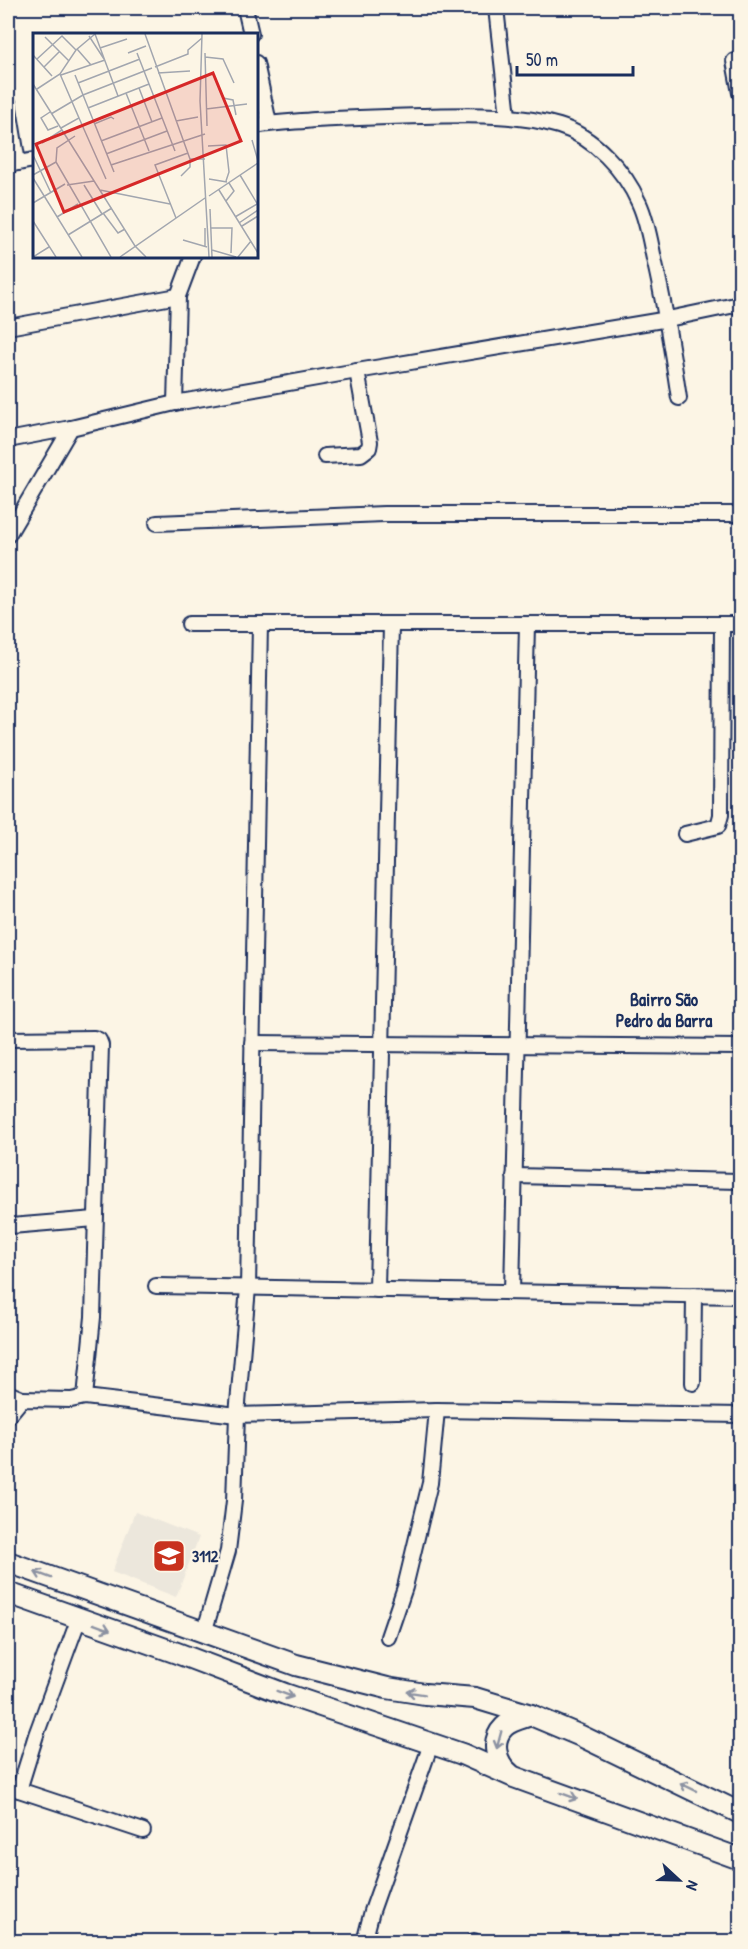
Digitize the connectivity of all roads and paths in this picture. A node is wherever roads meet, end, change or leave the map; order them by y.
1 (245, 8) edge
2 (496, 8) edge
3 (251, 33) edge
4 (734, 60) dead end
5 (258, 81) edge
6 (741, 93) edge
7 (8, 102) edge
8 (508, 116) junction
9 (263, 125) edge
10 (33, 160) edge
11 (13, 164) edge
12 (192, 258) edge
13 (178, 296) junction
14 (741, 304) edge
15 (668, 319) junction
16 (8, 327) edge
17 (357, 371) junction
18 (679, 398) dead end
19 (175, 404) junction
20 (71, 428) junction
21 (8, 440) edge
22 (325, 456) dead end
23 (741, 514) edge
24 (157, 523) dead end
25 (8, 535) edge
26 (189, 624) dead end
27 (260, 624) junction
28 (391, 624) junction
29 (527, 624) junction
30 (723, 624) junction
31 (741, 624) edge
32 (685, 834) dead end
33 (8, 1039) edge
34 (252, 1043) junction
35 (382, 1044) junction
36 (518, 1045) junction
37 (741, 1047) edge
38 (514, 1176) junction
39 (741, 1181) edge
40 (95, 1219) junction
41 (11, 1226) dead end
42 (156, 1286) dead end
43 (248, 1288) junction
44 (377, 1290) junction
45 (512, 1292) junction
46 (694, 1296) junction
47 (741, 1296) edge
48 (693, 1383) dead end
49 (8, 1393) edge
50 (85, 1397) junction
51 (22, 1399) junction
52 (437, 1410) junction
53 (237, 1415) junction
54 (741, 1415) edge
55 (8, 1416) edge
56 (8, 1562) edge
57 (8, 1593) edge
58 (79, 1618) junction
59 (204, 1633) junction
60 (388, 1637) dead end
61 (531, 1715) junction
62 (431, 1744) junction
63 (514, 1777) junction
64 (13, 1788) edge
65 (741, 1813) edge
66 (143, 1831) dead end
67 (741, 1859) edge
68 (364, 1941) edge

1 - 3 street
2 - 8 street
4 - 6 street
5 - 9 street
7 - 11 street
8 - 9 street
8 - 15 street
10 - 11 street
12 - 13 street
13 - 16 street
13 - 19 street
14 - 15 street
15 - 17 street
15 - 18 street
17 - 19 street
17 - 22 street
19 - 20 street
20 - 21 street
20 - 25 street
23 - 24 street
26 - 27 street
27 - 28 street
27 - 34 street
28 - 29 street
28 - 35 street
29 - 30 street
29 - 36 street
30 - 31 street
30 - 32 street
33 - 40 street
34 - 35 street
34 - 43 street
35 - 36 street
35 - 44 street
36 - 37 street
36 - 38 street
38 - 39 street
38 - 45 street
40 - 41 street
40 - 50 street
42 - 43 street
43 - 44 street
43 - 53 street
44 - 45 street
45 - 46 street
46 - 47 street
46 - 48 street
49 - 51 street
50 - 51 street
50 - 53 street
51 - 55 street
52 - 53 street
52 - 54 street
52 - 60 street
53 - 59 street
59 -> 56 main road
57 - 58 main road
58 -> 62 main road
58 - 64 street
61 -> 59 main road
61 -> 63 main road
65 -> 61 main road
62 - 63 main road
62 - 68 street
63 -> 67 main road
64 - 66 street

